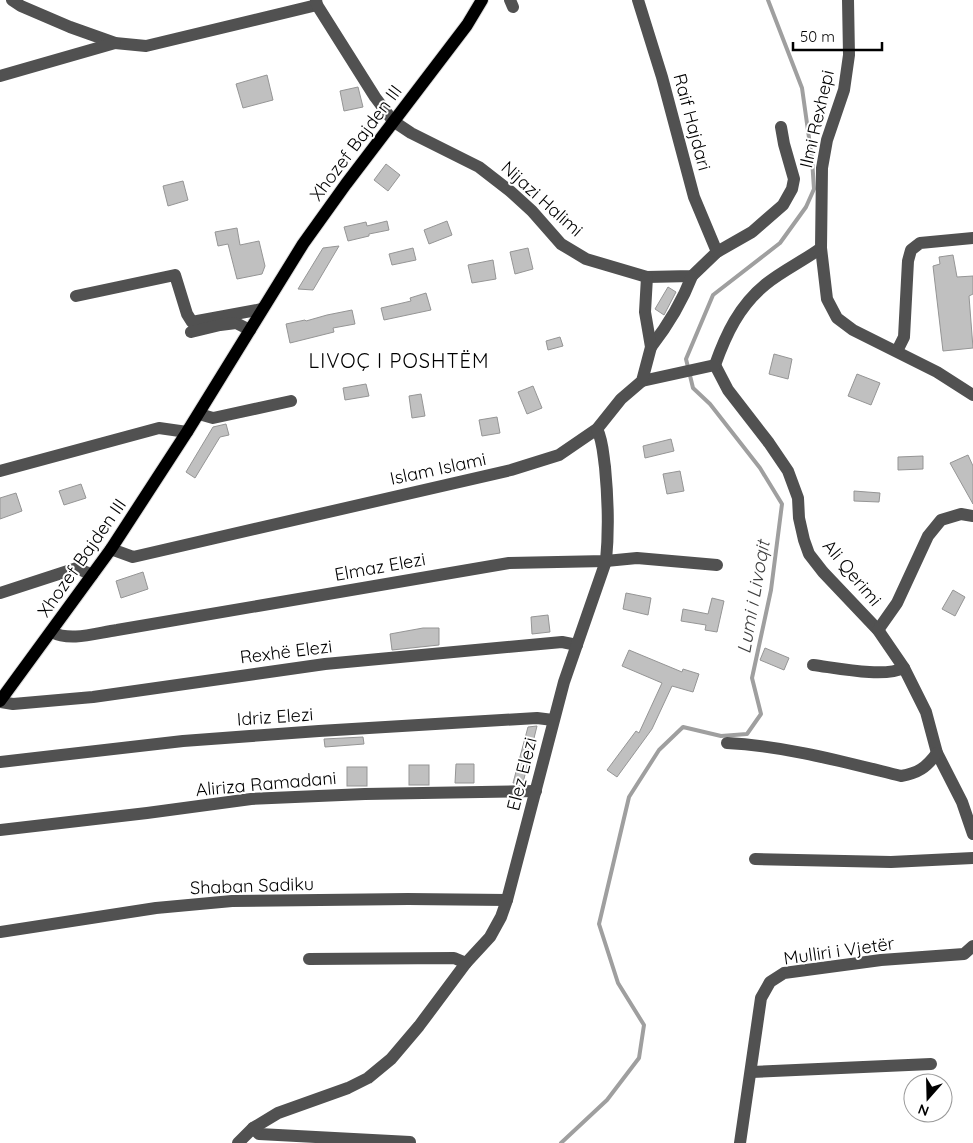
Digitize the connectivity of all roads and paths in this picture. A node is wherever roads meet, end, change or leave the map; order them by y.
1 (12, 0) edge
2 (482, 0) edge
3 (638, 0) edge
4 (848, 0) edge
5 (317, 2) edge
6 (114, 43) junction
7 (0, 76) edge
8 (393, 121) junction
9 (781, 127) dead end
10 (973, 238) edge
11 (820, 248) junction
12 (717, 252) junction
13 (692, 276) junction
14 (647, 277) junction
15 (76, 296) dead end
16 (262, 309) junction
17 (250, 330) junction
18 (191, 332) dead end
19 (651, 347) junction
20 (897, 351) junction
21 (710, 366) junction
22 (642, 381) junction
23 (973, 395) edge
24 (291, 401) dead end
25 (199, 414) junction
26 (597, 429) junction
27 (187, 432) junction
28 (0, 471) edge
29 (973, 516) edge
30 (111, 549) junction
31 (606, 561) junction
32 (717, 565) dead end
33 (92, 575) junction
34 (0, 593) edge
35 (878, 630) junction
36 (52, 632) junction
37 (577, 645) junction
38 (813, 666) dead end
39 (904, 668) junction
40 (0, 702) edge
41 (553, 720) junction
42 (727, 742) dead end
43 (937, 753) junction
44 (0, 762) edge
45 (536, 791) junction
46 (0, 830) edge
47 (973, 834) edge
48 (973, 858) edge
49 (755, 859) dead end
50 (507, 900) junction
51 (0, 932) edge
52 (973, 946) edge
53 (309, 959) dead end
54 (466, 963) junction
55 (931, 1064) dead end
56 (751, 1072) junction
57 (253, 1128) junction
58 (410, 1142) edge
59 (238, 1143) edge
60 (740, 1143) edge

1 - 6 street
2 - 8 main road, Xhozef Bajden III
3 - 12 street, Raif Hajdari
4 - 11 street, Ilmi Rexhepi
5 - 6 street
5 - 8 street, Nijazi Halimi
6 - 7 street
8 - 14 street, Nijazi Halimi
8 - 16 main road, Xhozef Bajden III
9 - 12 street
10 - 20 street
11 - 20 street, Ilmi Rexhepi
11 - 21 street
12 - 13 street
13 - 14 street
13 - 19 street
14 - 19 street
15 - 16 street
16 - 17 main road, Xhozef Bajden III
17 - 18 street
17 - 25 main road, Xhozef Bajden III
19 - 22 street
20 - 23 street, Ilmi Rexhepi
21 - 22 street
21 - 35 street, Ali Qerimi
22 - 26 street, Islam Islami
24 - 25 street
25 - 27 main road, Xhozef Bajden III
26 - 30 street, Islam Islami
26 - 31 street, Elez Elezi
27 - 28 street
27 - 30 main road, Xhozef Bajden III
29 - 35 street
30 - 33 main road, Xhozef Bajden III
31 - 32 street, Elmaz Elezi
31 - 36 street, Elmaz Elezi
31 - 37 street, Elez Elezi
33 - 34 street
33 - 36 main road, Xhozef Bajden III
35 - 39 street, Ali Qerimi
36 - 40 main road, Xhozef Bajden III
37 - 40 street, Rexhë Elezi
37 - 41 street, Elez Elezi
38 - 39 street
39 - 43 street, Ali Qerimi
41 - 44 street, Idriz Elezi
41 - 45 street, Elez Elezi
42 - 43 street
43 - 47 street, Ali Qerimi
45 - 46 street, Aliriza Ramadani
45 - 50 street, Elez Elezi
48 - 49 street
50 - 51 street, Shaban Sadiku
50 - 54 street, Elez Elezi
52 - 56 street, Mulliri i Vjetër
53 - 54 street
54 - 57 street, Elez Elezi
55 - 56 street
56 - 60 street, Mulliri i Vjetër
57 - 58 street
57 - 59 street, Elez Elezi

